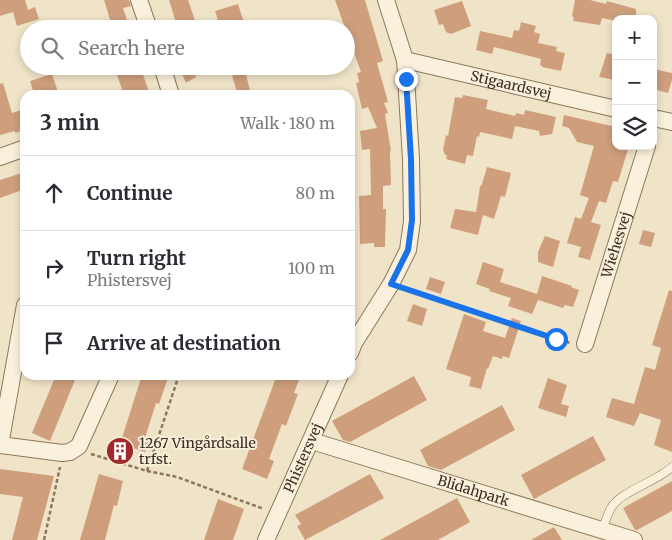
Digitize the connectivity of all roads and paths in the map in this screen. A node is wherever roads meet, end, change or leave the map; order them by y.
1 (140, 0) edge
2 (386, 0) edge
3 (146, 20) edge
4 (405, 60) junction
5 (165, 75) edge
6 (169, 90) edge
7 (612, 108) edge
8 (20, 150) edge
9 (646, 150) edge
10 (0, 157) edge
11 (391, 284) junction
12 (20, 333) edge
13 (355, 341) edge
14 (585, 344) joint
15 (109, 380) edge
16 (177, 380) edge
17 (338, 380) edge
18 (312, 441) junction
19 (0, 445) edge
20 (79, 446) junction
21 (62, 453) junction
22 (672, 467) edge
23 (147, 472) junction
24 (278, 514) junction
25 (602, 530) junction
26 (44, 540) edge
27 (266, 540) edge
28 (634, 540) edge

1 - 3 street
2 - 4 street
4 - 7 street, Stigaardsvej
4 - 11 street
5 - 6 street
8 - 10 street
9 - 14 street, Wiehesvej
11 - 13 street
11 - 14 path
12 - 19 street
15 - 20 street
16 - 23 path
17 - 18 street, Phistersvej
18 - 24 street, Phistersvej
18 - 25 street, Blidahpark
19 - 21 street
20 - 21 street
20 - 23 path
21 - 26 path
22 - 25 lane
23 - 24 path
24 - 27 street, Phistersvej
25 - 28 street, Blidahpark

